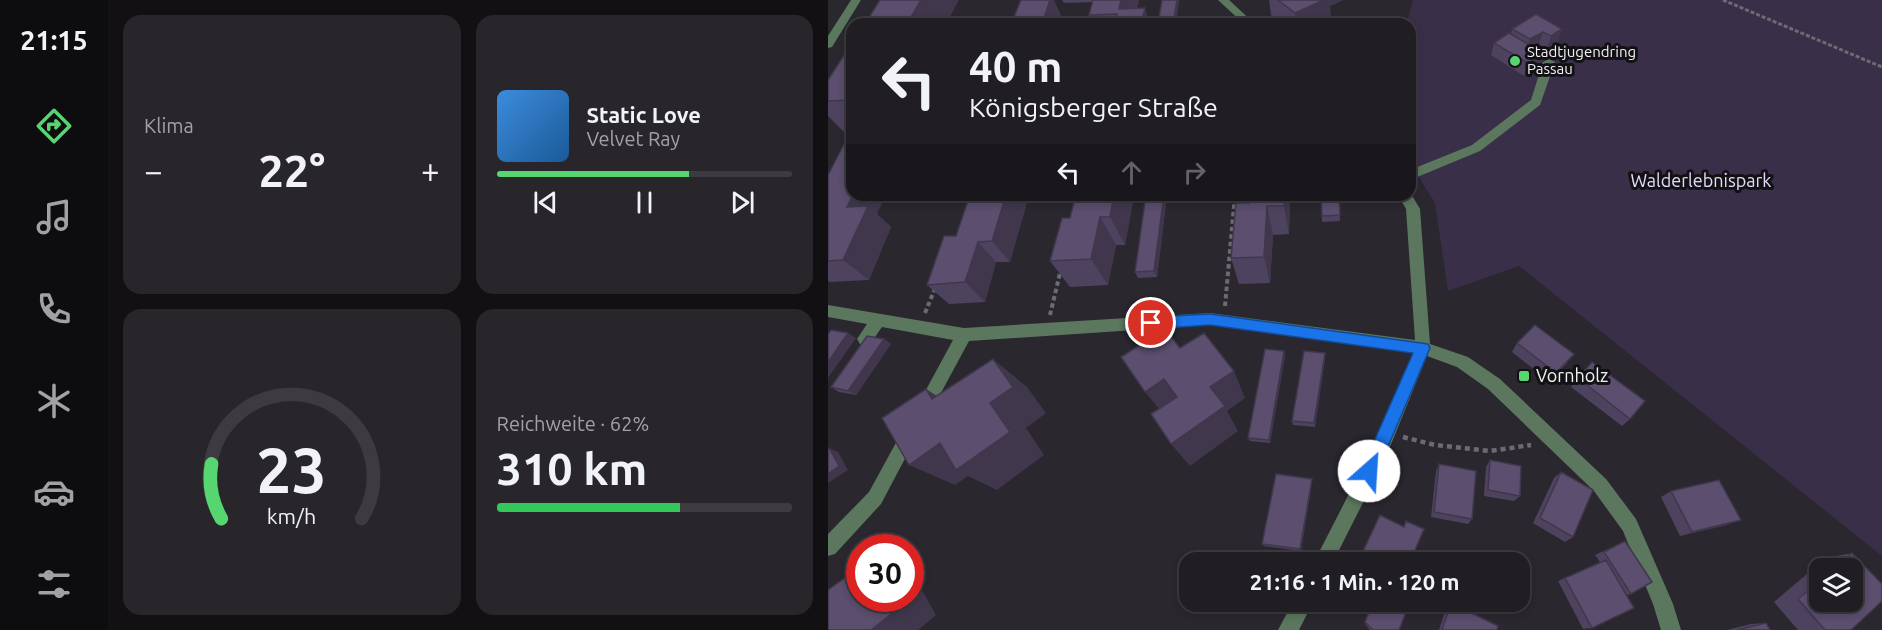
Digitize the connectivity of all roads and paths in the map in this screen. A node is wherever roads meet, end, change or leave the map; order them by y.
1 (856, 0) edge
2 (1223, 0) edge
3 (1723, 0) edge
4 (1243, 18) edge
5 (828, 45) edge
6 (1549, 62) dead end
7 (1882, 67) edge
8 (1416, 173) edge
9 (1234, 201) edge
10 (1408, 201) edge
11 (1233, 213) junction
12 (1241, 213) edge
13 (1230, 257) junction
14 (1241, 257) edge
15 (1063, 263) edge
16 (1060, 273) junction
17 (1067, 273) edge
18 (938, 281) edge
19 (828, 311) edge
20 (879, 320) junction
21 (1224, 321) junction
22 (919, 327) junction
23 (1047, 330) junction
24 (964, 335) junction
25 (865, 339) edge
26 (1423, 348) junction
27 (1387, 433) junction
28 (1533, 444) dead end
29 (828, 547) edge
30 (1328, 552) edge
31 (1298, 612) edge
32 (1288, 630) edge
33 (1671, 630) edge

1 - 5 street
2 - 4 street
3 - 7 path
6 - 8 street
9 - 11 path
10 - 26 street
11 - 12 path
11 - 13 path
13 - 14 path
13 - 21 path
15 - 16 path
16 - 17 path
16 - 23 path
18 - 22 path
19 - 20 street
20 - 22 street
20 - 25 street
21 - 23 street
21 - 26 street
22 - 24 street
23 - 24 street
24 - 29 street
26 - 27 street
26 - 33 street
27 - 28 path
27 - 30 street
31 - 32 street

